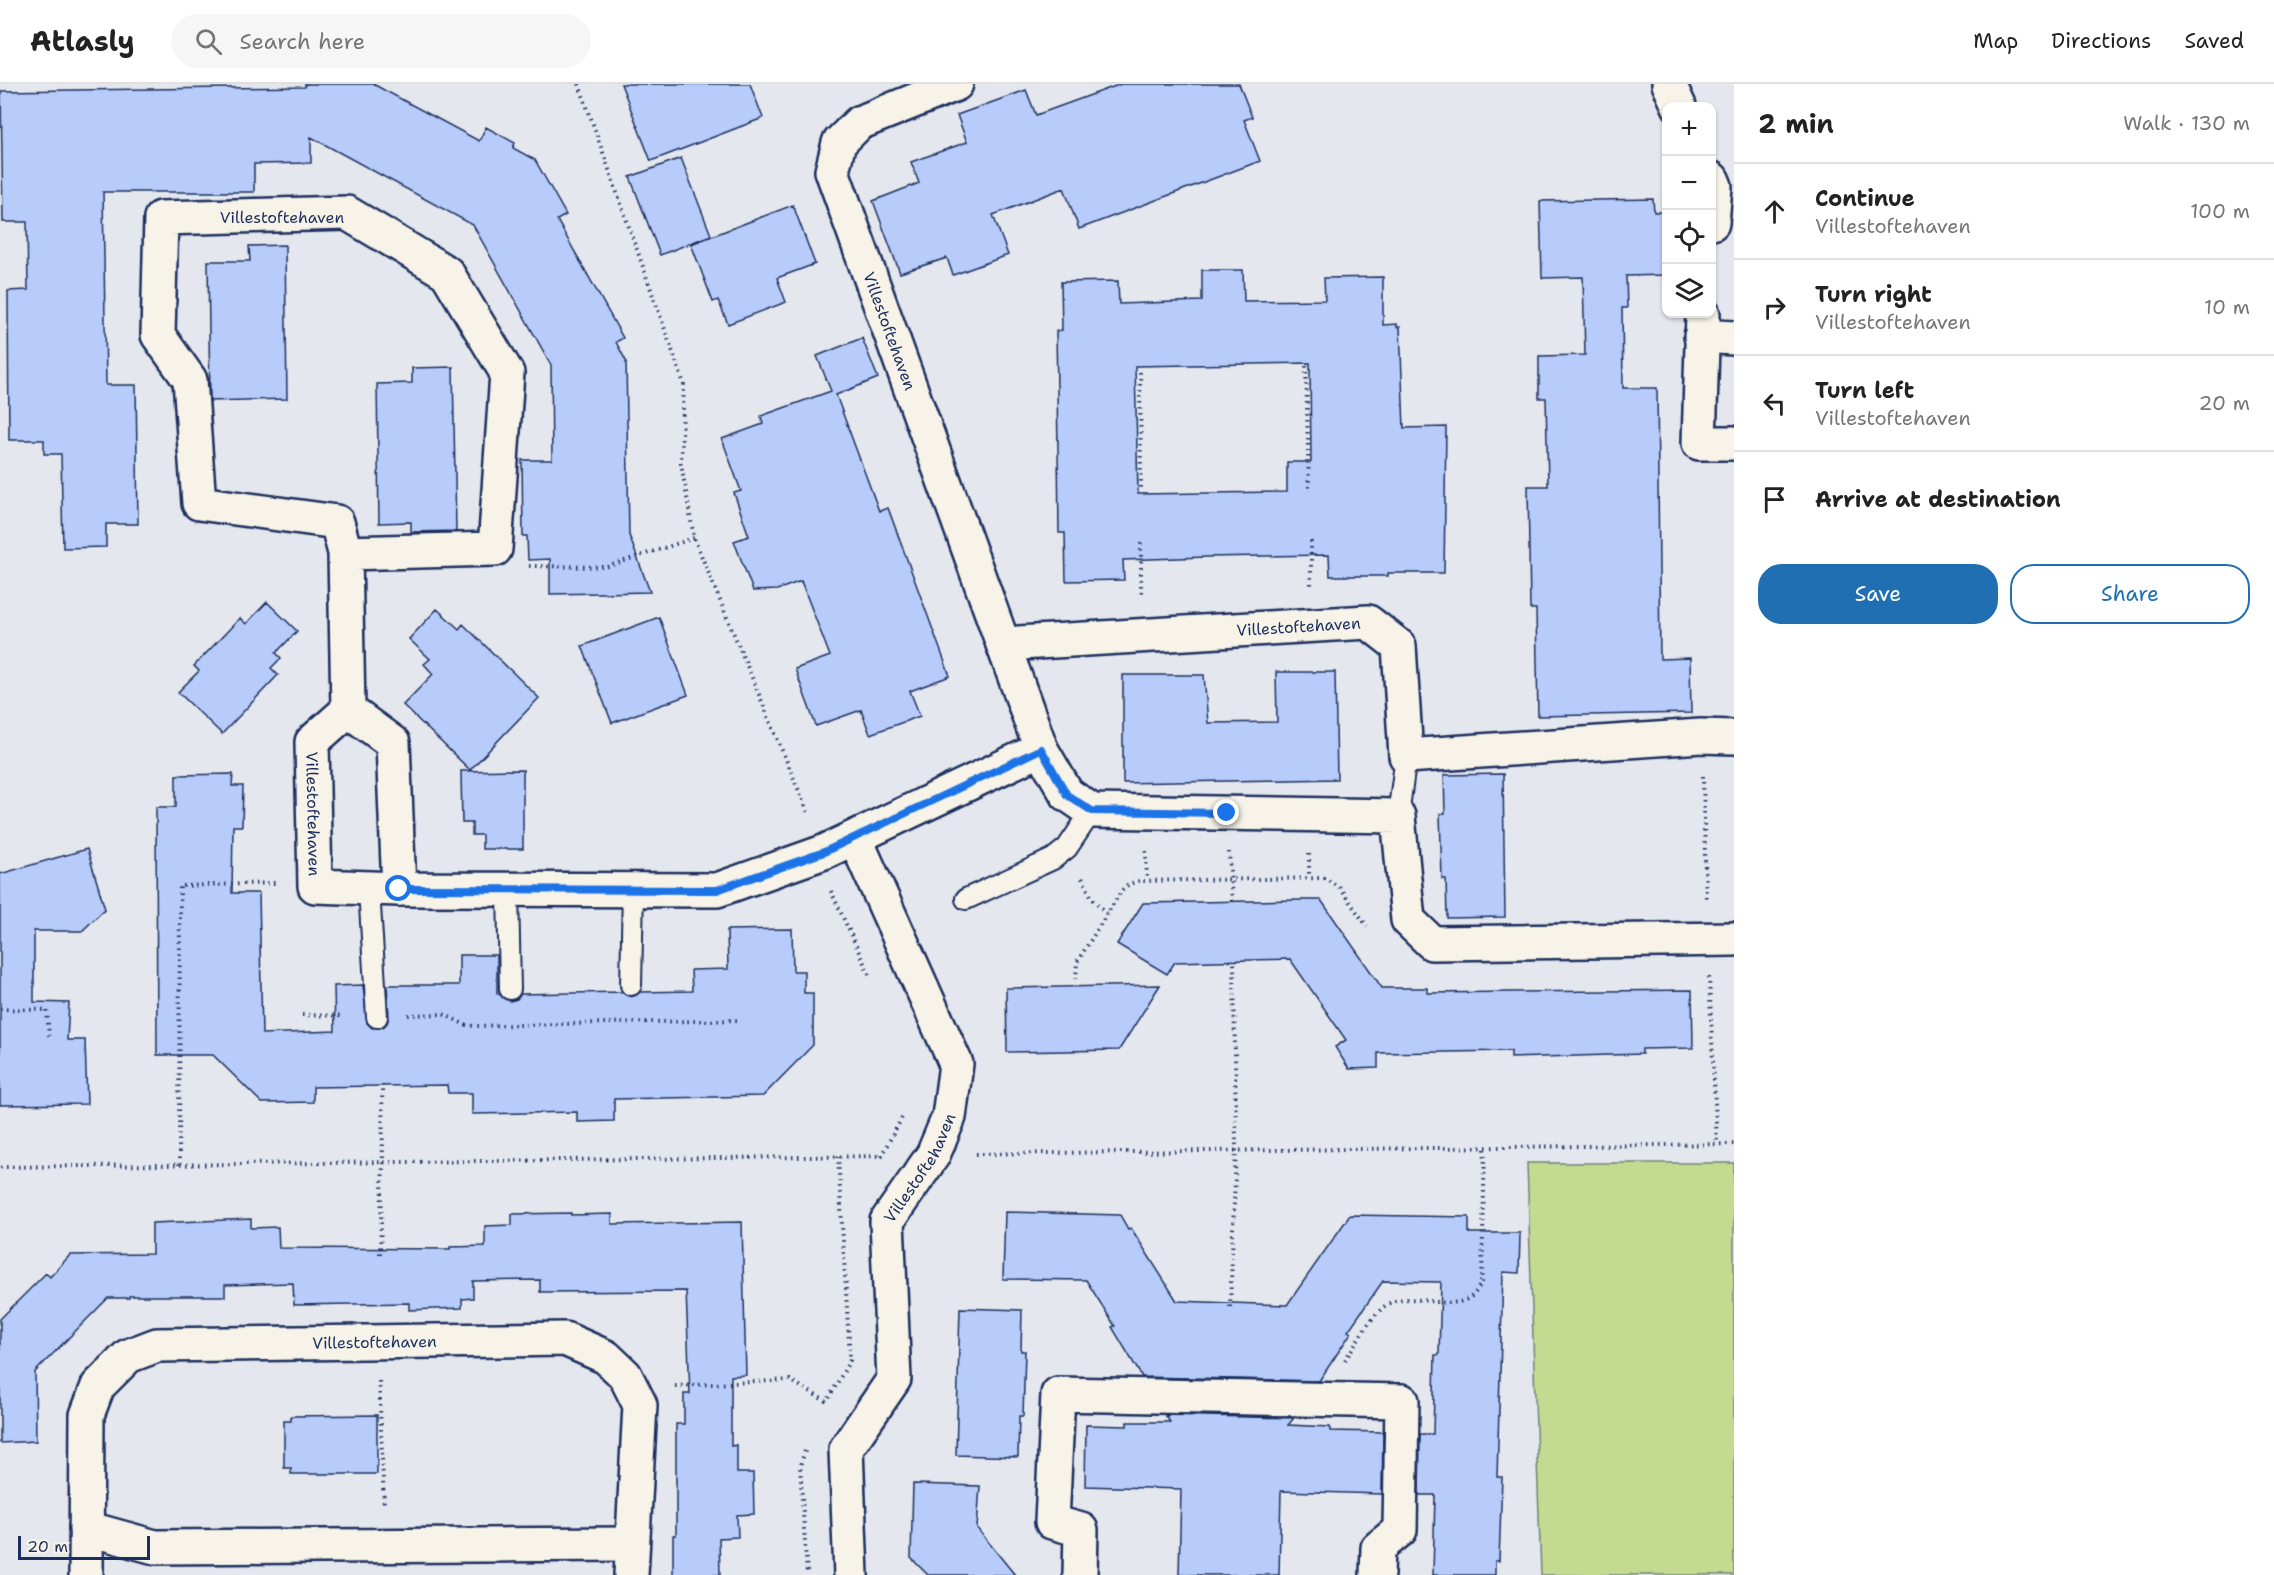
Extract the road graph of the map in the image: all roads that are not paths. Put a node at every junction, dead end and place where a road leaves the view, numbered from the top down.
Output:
1 (956, 84) edge
2 (1669, 84) edge
3 (1677, 102) edge
4 (1702, 325) edge
5 (1734, 338) edge
6 (1734, 443) edge
7 (345, 553) junction
8 (1003, 644) junction
9 (348, 710) junction
10 (1734, 737) edge
11 (1041, 749) junction
12 (1406, 756) junction
13 (1092, 811) junction
14 (1398, 816) junction
15 (855, 838) junction
16 (384, 890) junction
17 (508, 890) junction
18 (633, 890) junction
19 (966, 899) dead end
20 (1734, 939) edge
21 (631, 986) dead end
22 (510, 989) dead end
23 (377, 1017) dead end
24 (86, 1528) junction
25 (632, 1559) edge
26 (86, 1575) edge
27 (851, 1575) edge
28 (1080, 1575) edge
29 (1377, 1575) edge

1 - 8 street, Villestoftehaven
2 - 3 street
4 - 5 street
4 - 6 street
7 - 7 street, Villestoftehaven
7 - 9 street, Villestoftehaven
8 - 11 street, Villestoftehaven
8 - 12 street, Villestoftehaven
9 - 16 street
9 - 16 street, Villestoftehaven
10 - 12 street
11 - 13 street, Villestoftehaven
11 - 15 street, Villestoftehaven
12 - 14 lane
13 - 14 street
13 - 19 lane
14 - 20 street
15 - 18 street, Villestoftehaven
15 - 27 street, Villestoftehaven
16 - 17 street, Villestoftehaven
16 - 23 lane
17 - 18 street, Villestoftehaven
17 - 22 lane
18 - 21 lane
24 - 25 street, Villestoftehaven
24 - 25 street, Villestoftehaven
24 - 26 street, Villestoftehaven
28 - 29 street

